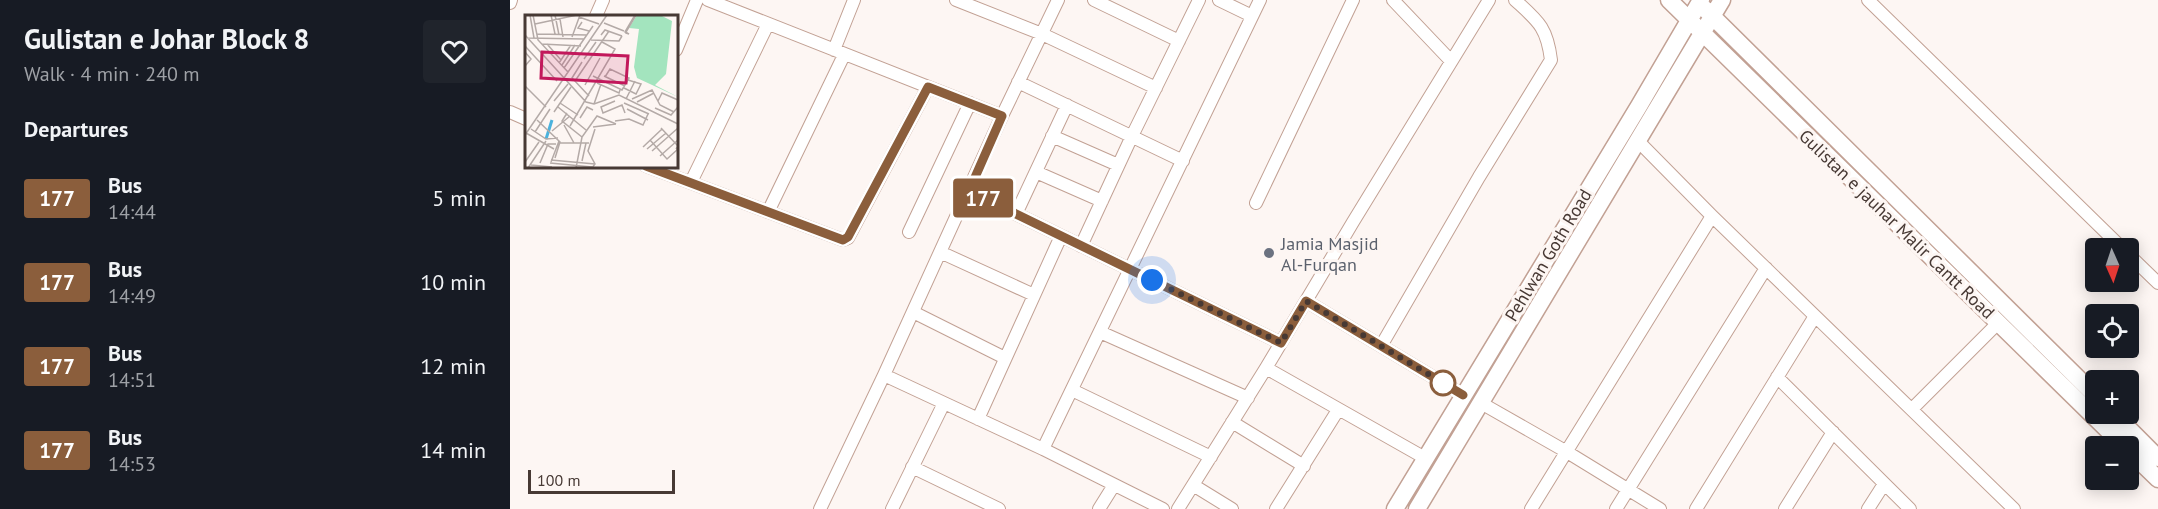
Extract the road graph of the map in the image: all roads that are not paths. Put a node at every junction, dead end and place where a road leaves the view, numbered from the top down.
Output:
1 (603, 0) edge
2 (697, 0) edge
3 (708, 0) edge
4 (854, 0) edge
5 (1058, 0) edge
6 (1094, 0) edge
7 (1199, 0) edge
8 (1219, 0) edge
9 (1260, 0) edge
10 (1353, 0) edge
11 (1393, 0) edge
12 (1489, 0) edge
13 (1515, 0) edge
14 (1669, 0) edge
15 (1722, 0) edge
16 (1868, 0) edge
17 (964, 1) edge
18 (1699, 1) edge
19 (596, 15) edge
20 (1252, 16) junction
21 (1712, 16) junction
22 (1688, 20) junction
23 (768, 24) junction
24 (1702, 32) junction
25 (1042, 34) junction
26 (1179, 41) junction
27 (678, 45) edge
28 (839, 52) junction
29 (1451, 61) junction
30 (1018, 82) junction
31 (928, 87) junction
32 (1156, 88) junction
33 (970, 103) junction
34 (1067, 105) junction
35 (510, 112) edge
36 (1002, 116) junction
37 (525, 119) edge
38 (1052, 136) junction
39 (1132, 136) junction
40 (1637, 140) junction
41 (1183, 161) junction
42 (1118, 165) junction
43 (652, 168) edge
44 (1036, 171) junction
45 (691, 182) junction
46 (969, 191) junction
47 (1102, 201) junction
48 (1256, 203) dead end
49 (768, 212) junction
50 (1016, 214) junction
51 (1712, 216) junction
52 (909, 232) dead end
53 (1061, 236) junction
54 (2112, 238) edge
55 (1082, 246) junction
56 (940, 252) junction
57 (2139, 265) edge
58 (1766, 268) junction
59 (1130, 269) junction
60 (2158, 283) edge
61 (1034, 295) junction
62 (1306, 301) junction
63 (913, 312) junction
64 (1815, 316) junction
65 (1998, 322) junction
66 (1100, 333) junction
67 (1281, 343) junction
68 (1381, 346) junction
69 (1005, 358) junction
70 (1266, 368) junction
71 (884, 375) junction
72 (1777, 377) junction
73 (2085, 385) edge
74 (1072, 390) junction
75 (1463, 395) junction
76 (1248, 398) junction
77 (944, 403) junction
78 (1481, 403) junction
79 (1912, 409) junction
80 (1338, 410) junction
81 (978, 419) junction
82 (1233, 422) junction
83 (2125, 424) edge
84 (1833, 432) junction
85 (2115, 436) edge
86 (1043, 449) junction
87 (1567, 452) junction
88 (2156, 452) edge
89 (1211, 456) junction
90 (1425, 458) junction
91 (2139, 460) edge
92 (1304, 466) junction
93 (912, 467) junction
94 (2158, 479) edge
95 (1114, 484) junction
96 (1884, 484) junction
97 (1193, 485) junction
98 (1628, 489) junction
99 (820, 509) edge
100 (892, 509) edge
101 (999, 509) edge
102 (1099, 509) edge
103 (1163, 509) edge
104 (1178, 509) edge
105 (1232, 509) edge
106 (1276, 509) edge
107 (1395, 509) edge
108 (1418, 509) edge
109 (1532, 509) edge
110 (1616, 509) edge
111 (1660, 509) edge
112 (1696, 509) edge
113 (1785, 509) edge
114 (1868, 509) edge
115 (1910, 509) edge
116 (2014, 509) edge

1 - 19 street
2 - 27 street
3 - 23 street
4 - 28 street
5 - 25 street
6 - 26 street
7 - 26 street
8 - 20 street
9 - 20 street
10 - 48 street
11 - 29 street
12 - 29 street
13 - 68 street
14 - 22 main road, Gulistan e jauhar Malir Cantt Road
15 - 21 main road, Pehlwan Goth Road
16 - 54 street
17 - 25 street
18 - 21 main road, Gulistan e jauhar Malir Cantt Road
18 - 22 main road, Pehlwan Goth Road
20 - 41 street
21 - 24 main road, Pehlwan Goth Road
21 - 73 main road, Gulistan e jauhar Malir Cantt Road
22 - 24 main road, Gulistan e jauhar Malir Cantt Road
22 - 75 main road, Pehlwan Goth Road
23 - 28 street
23 - 45 street
24 - 40 main road, Pehlwan Goth Road
24 - 65 main road, Gulistan e jauhar Malir Cantt Road
25 - 30 street
25 - 32 street
26 - 32 street
28 - 31 street
28 - 49 street
29 - 62 street
30 - 34 street
30 - 36 street
31 - 33 street
31 - 49 street
32 - 39 street
33 - 36 street
33 - 52 street
34 - 38 street
34 - 39 street
35 - 37 street
36 - 46 street
38 - 42 street
38 - 44 street
39 - 41 street
39 - 42 street
40 - 51 street
40 - 78 main road, Pehlwan Goth Road
41 - 59 street
42 - 47 street
43 - 45 street
44 - 47 street
44 - 50 street
45 - 49 street
46 - 50 street
46 - 56 street
47 - 55 street
50 - 53 street
51 - 58 street
51 - 87 street
53 - 55 street
53 - 61 street
55 - 59 street
56 - 61 street
56 - 63 street
57 - 60 street
58 - 64 street
58 - 98 street
59 - 66 street
59 - 67 street
61 - 69 street
62 - 67 street
62 - 68 street
63 - 69 street
63 - 71 street
64 - 72 street
64 - 79 street
65 - 79 street
65 - 85 main road, Gulistan e jauhar Malir Cantt Road
66 - 74 street
66 - 76 street
67 - 70 street
68 - 75 street
69 - 81 street
70 - 76 street
70 - 80 street
71 - 77 street
71 - 99 street
72 - 84 street
72 - 112 street
74 - 86 street
74 - 89 street
75 - 90 main road, Pehlwan Goth Road
76 - 82 street
77 - 81 street
77 - 93 street
78 - 87 street
78 - 108 main road, Pehlwan Goth Road
79 - 116 street
80 - 90 street
80 - 92 street
81 - 86 street
82 - 89 street
82 - 92 street
83 - 88 main road
84 - 96 street
84 - 113 street
86 - 95 street
87 - 98 street
87 - 109 street
89 - 97 street
90 - 107 main road, Pehlwan Goth Road
91 - 94 main road, Gulistan e jauhar Malir Cantt Road
92 - 106 street
93 - 100 street
93 - 101 street
95 - 102 street
95 - 103 street
96 - 114 street
96 - 115 street
97 - 104 street
97 - 105 street
98 - 110 street
98 - 111 street

